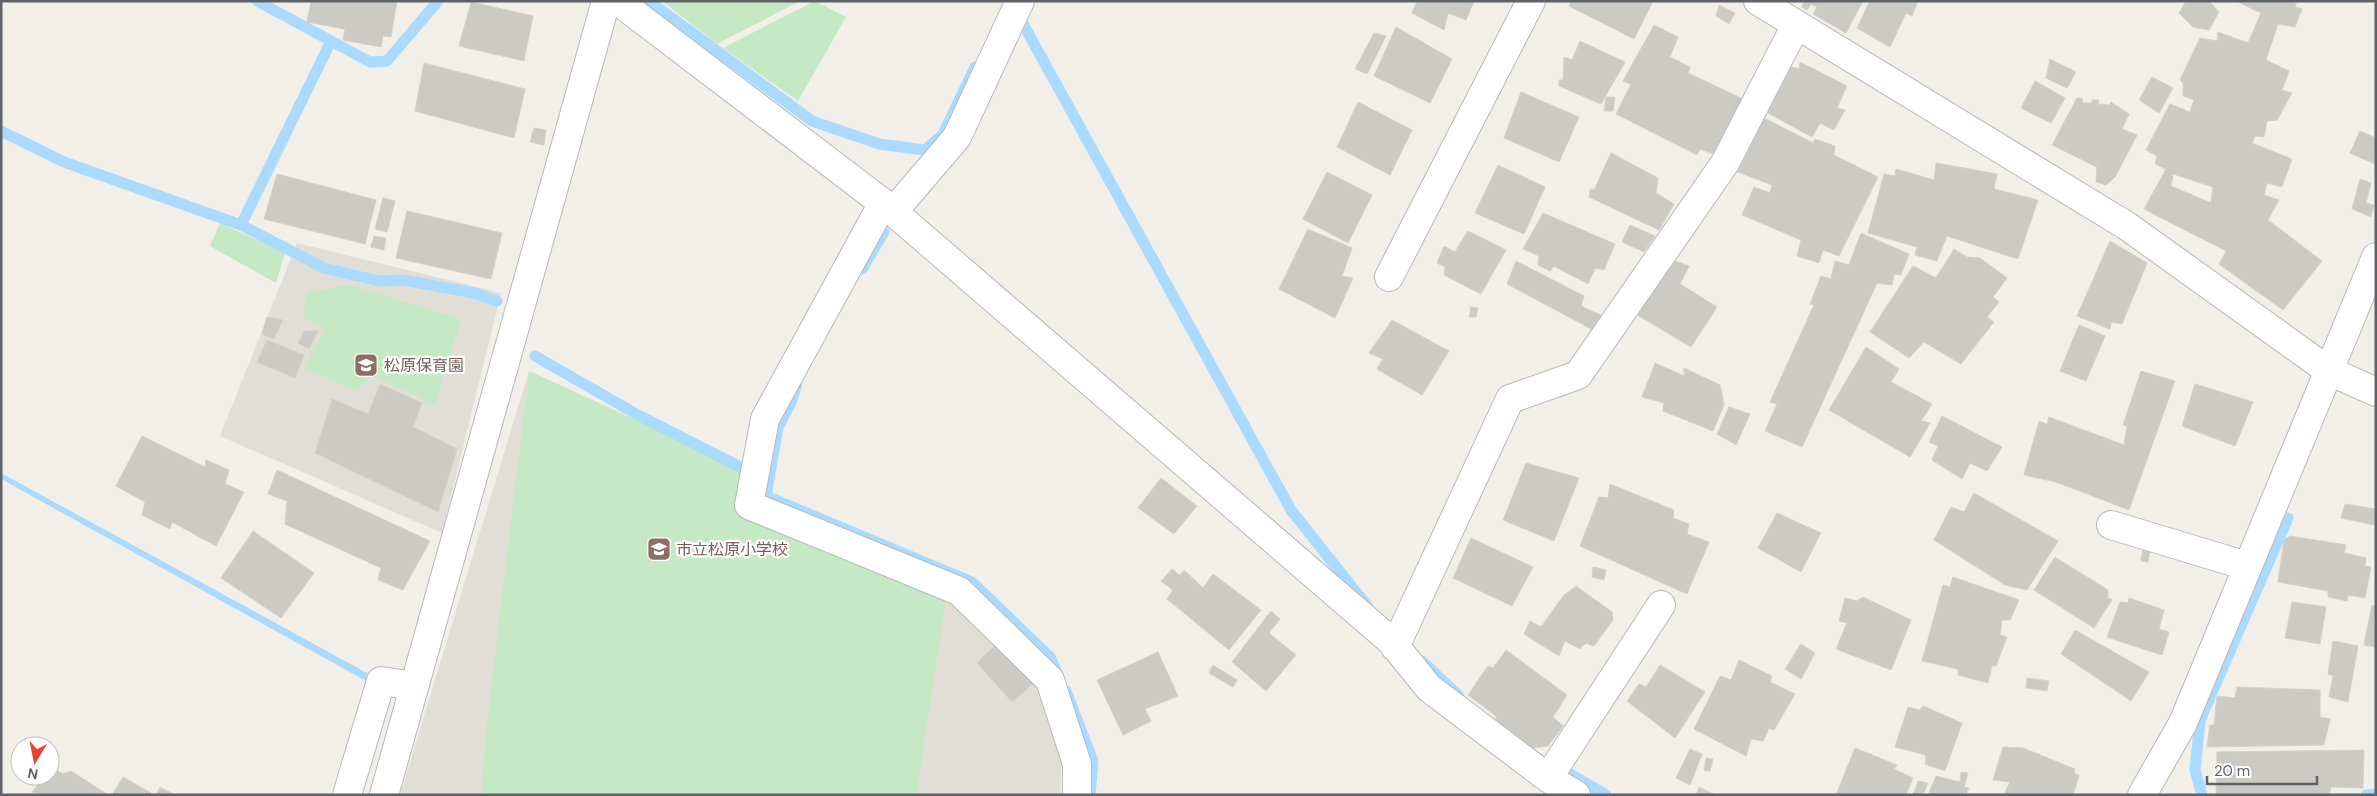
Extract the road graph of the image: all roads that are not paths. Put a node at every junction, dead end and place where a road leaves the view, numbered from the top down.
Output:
1 (606, 1) edge
2 (618, 1) edge
3 (1020, 1) edge
4 (1531, 1) edge
5 (1758, 1) edge
6 (1796, 25) junction
7 (888, 208) junction
8 (2376, 257) edge
9 (1389, 276) dead end
10 (2329, 371) junction
11 (2376, 392) edge
12 (2112, 525) dead end
13 (2247, 566) junction
14 (1661, 606) dead end
15 (1395, 647) junction
16 (414, 686) junction
17 (1548, 778) junction
18 (348, 795) edge
19 (384, 795) edge
20 (1077, 795) edge
21 (1576, 795) edge
22 (2142, 795) edge

1 - 16 street
2 - 7 street
3 - 7 street
4 - 9 street
5 - 6 street
6 - 10 street
6 - 15 street
7 - 15 street
7 - 20 street
8 - 10 street
10 - 11 street
10 - 13 street
12 - 13 street
13 - 22 street
14 - 17 street
15 - 17 street
16 - 18 street
16 - 19 street
17 - 21 street

